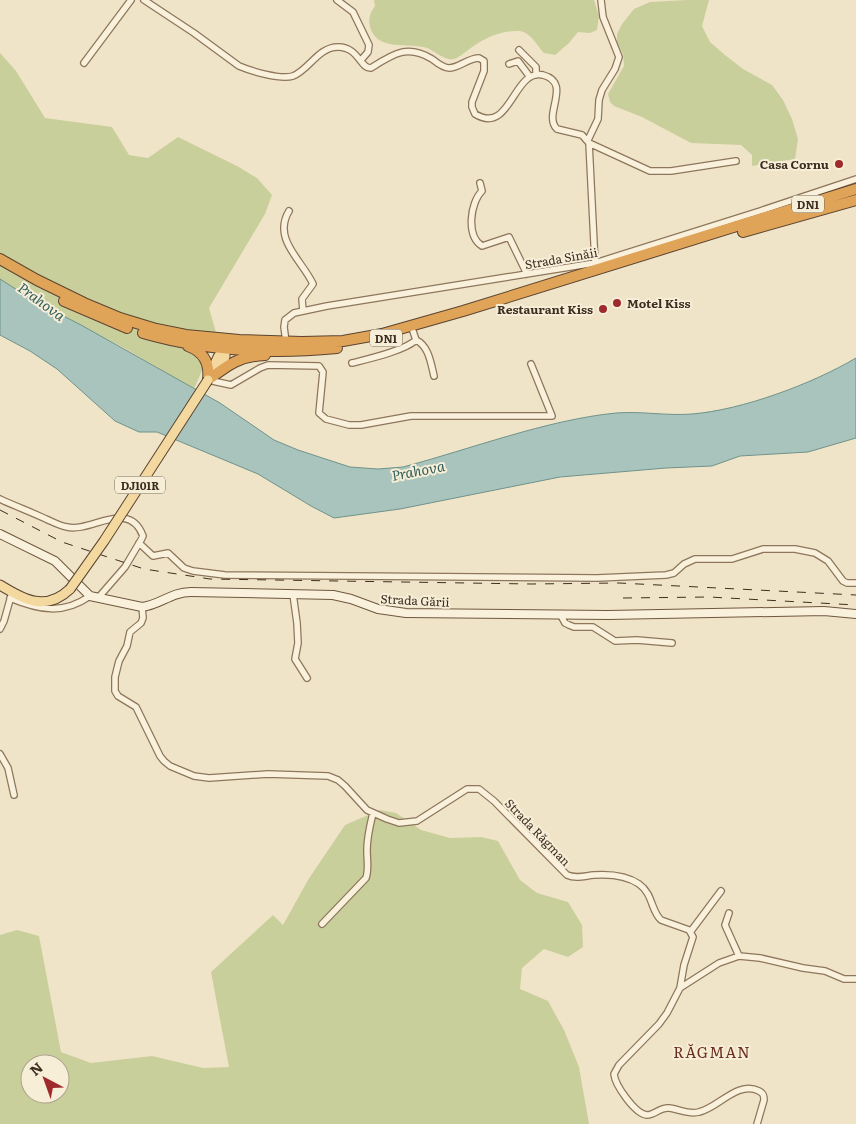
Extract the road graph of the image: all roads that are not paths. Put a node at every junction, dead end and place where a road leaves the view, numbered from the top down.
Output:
1 (131, 0) edge
2 (144, 0) edge
3 (337, 0) edge
4 (601, 0) edge
5 (519, 50) dead end
6 (361, 60) junction
7 (84, 63) dead end
8 (509, 64) dead end
9 (533, 76) junction
10 (589, 141) junction
11 (736, 162) dead end
12 (856, 179) edge
13 (480, 183) dead end
14 (856, 188) edge
15 (856, 195) edge
16 (856, 200) edge
17 (289, 211) dead end
18 (796, 216) junction
19 (0, 259) edge
20 (594, 263) junction
21 (0, 266) edge
22 (527, 274) junction
23 (303, 311) junction
24 (414, 336) junction
25 (168, 339) junction
26 (286, 342) junction
27 (225, 343) junction
28 (330, 348) junction
29 (352, 363) dead end
30 (531, 364) dead end
31 (434, 376) dead end
32 (208, 380) junction
33 (0, 499) edge
34 (0, 534) edge
35 (139, 543) junction
36 (856, 582) edge
37 (0, 585) edge
38 (293, 594) junction
39 (11, 595) junction
40 (94, 597) junction
41 (142, 607) junction
42 (560, 614) junction
43 (856, 614) edge
44 (0, 629) edge
45 (672, 643) dead end
46 (307, 678) dead end
47 (0, 754) edge
48 (14, 795) dead end
49 (372, 813) junction
50 (721, 891) dead end
51 (729, 913) dead end
52 (322, 924) dead end
53 (691, 931) junction
54 (739, 956) junction
55 (856, 979) edge
56 (680, 988) junction
57 (757, 1124) edge

1 - 7 street
2 - 6 street
3 - 6 street
4 - 10 street
5 - 9 street
6 - 9 street
8 - 9 street
9 - 10 street
10 - 11 street
10 - 20 street
12 - 20 street, Strada Sinăii
13 - 22 street
14 - 26 highway, DN1
15 - 18 highway, DN1
16 - 18 highway, DN1
17 - 23 street
18 - 24 highway, DN1
19 - 27 highway, DN1
20 - 22 street, Strada Sinăii
21 - 25 highway, DN1
22 - 23 street, Strada Sinăii
23 - 26 street, Strada Sinăii
24 - 28 highway, DN1
24 - 29 street
24 - 31 street
25 - 27 highway, DN1
25 - 32 highway
26 - 27 highway, DN1
27 - 28 highway, DN1
27 - 32 main road, DJ101R
28 - 32 highway
30 - 32 street
32 - 39 main road, DJ101R, bridge
33 - 35 street
34 - 40 street
35 - 36 street
35 - 40 street
37 - 39 main road, DJ101R
38 - 41 street, Strada Gării
38 - 42 street, Strada Gării
38 - 46 street
39 - 40 street
39 - 44 street
40 - 41 street
41 - 49 street
42 - 43 street, Strada Gării
42 - 45 street
47 - 48 street
49 - 52 street
49 - 53 street, Strada Răgman
50 - 53 street
51 - 54 street
53 - 56 street
54 - 55 street
54 - 56 street
56 - 57 street

